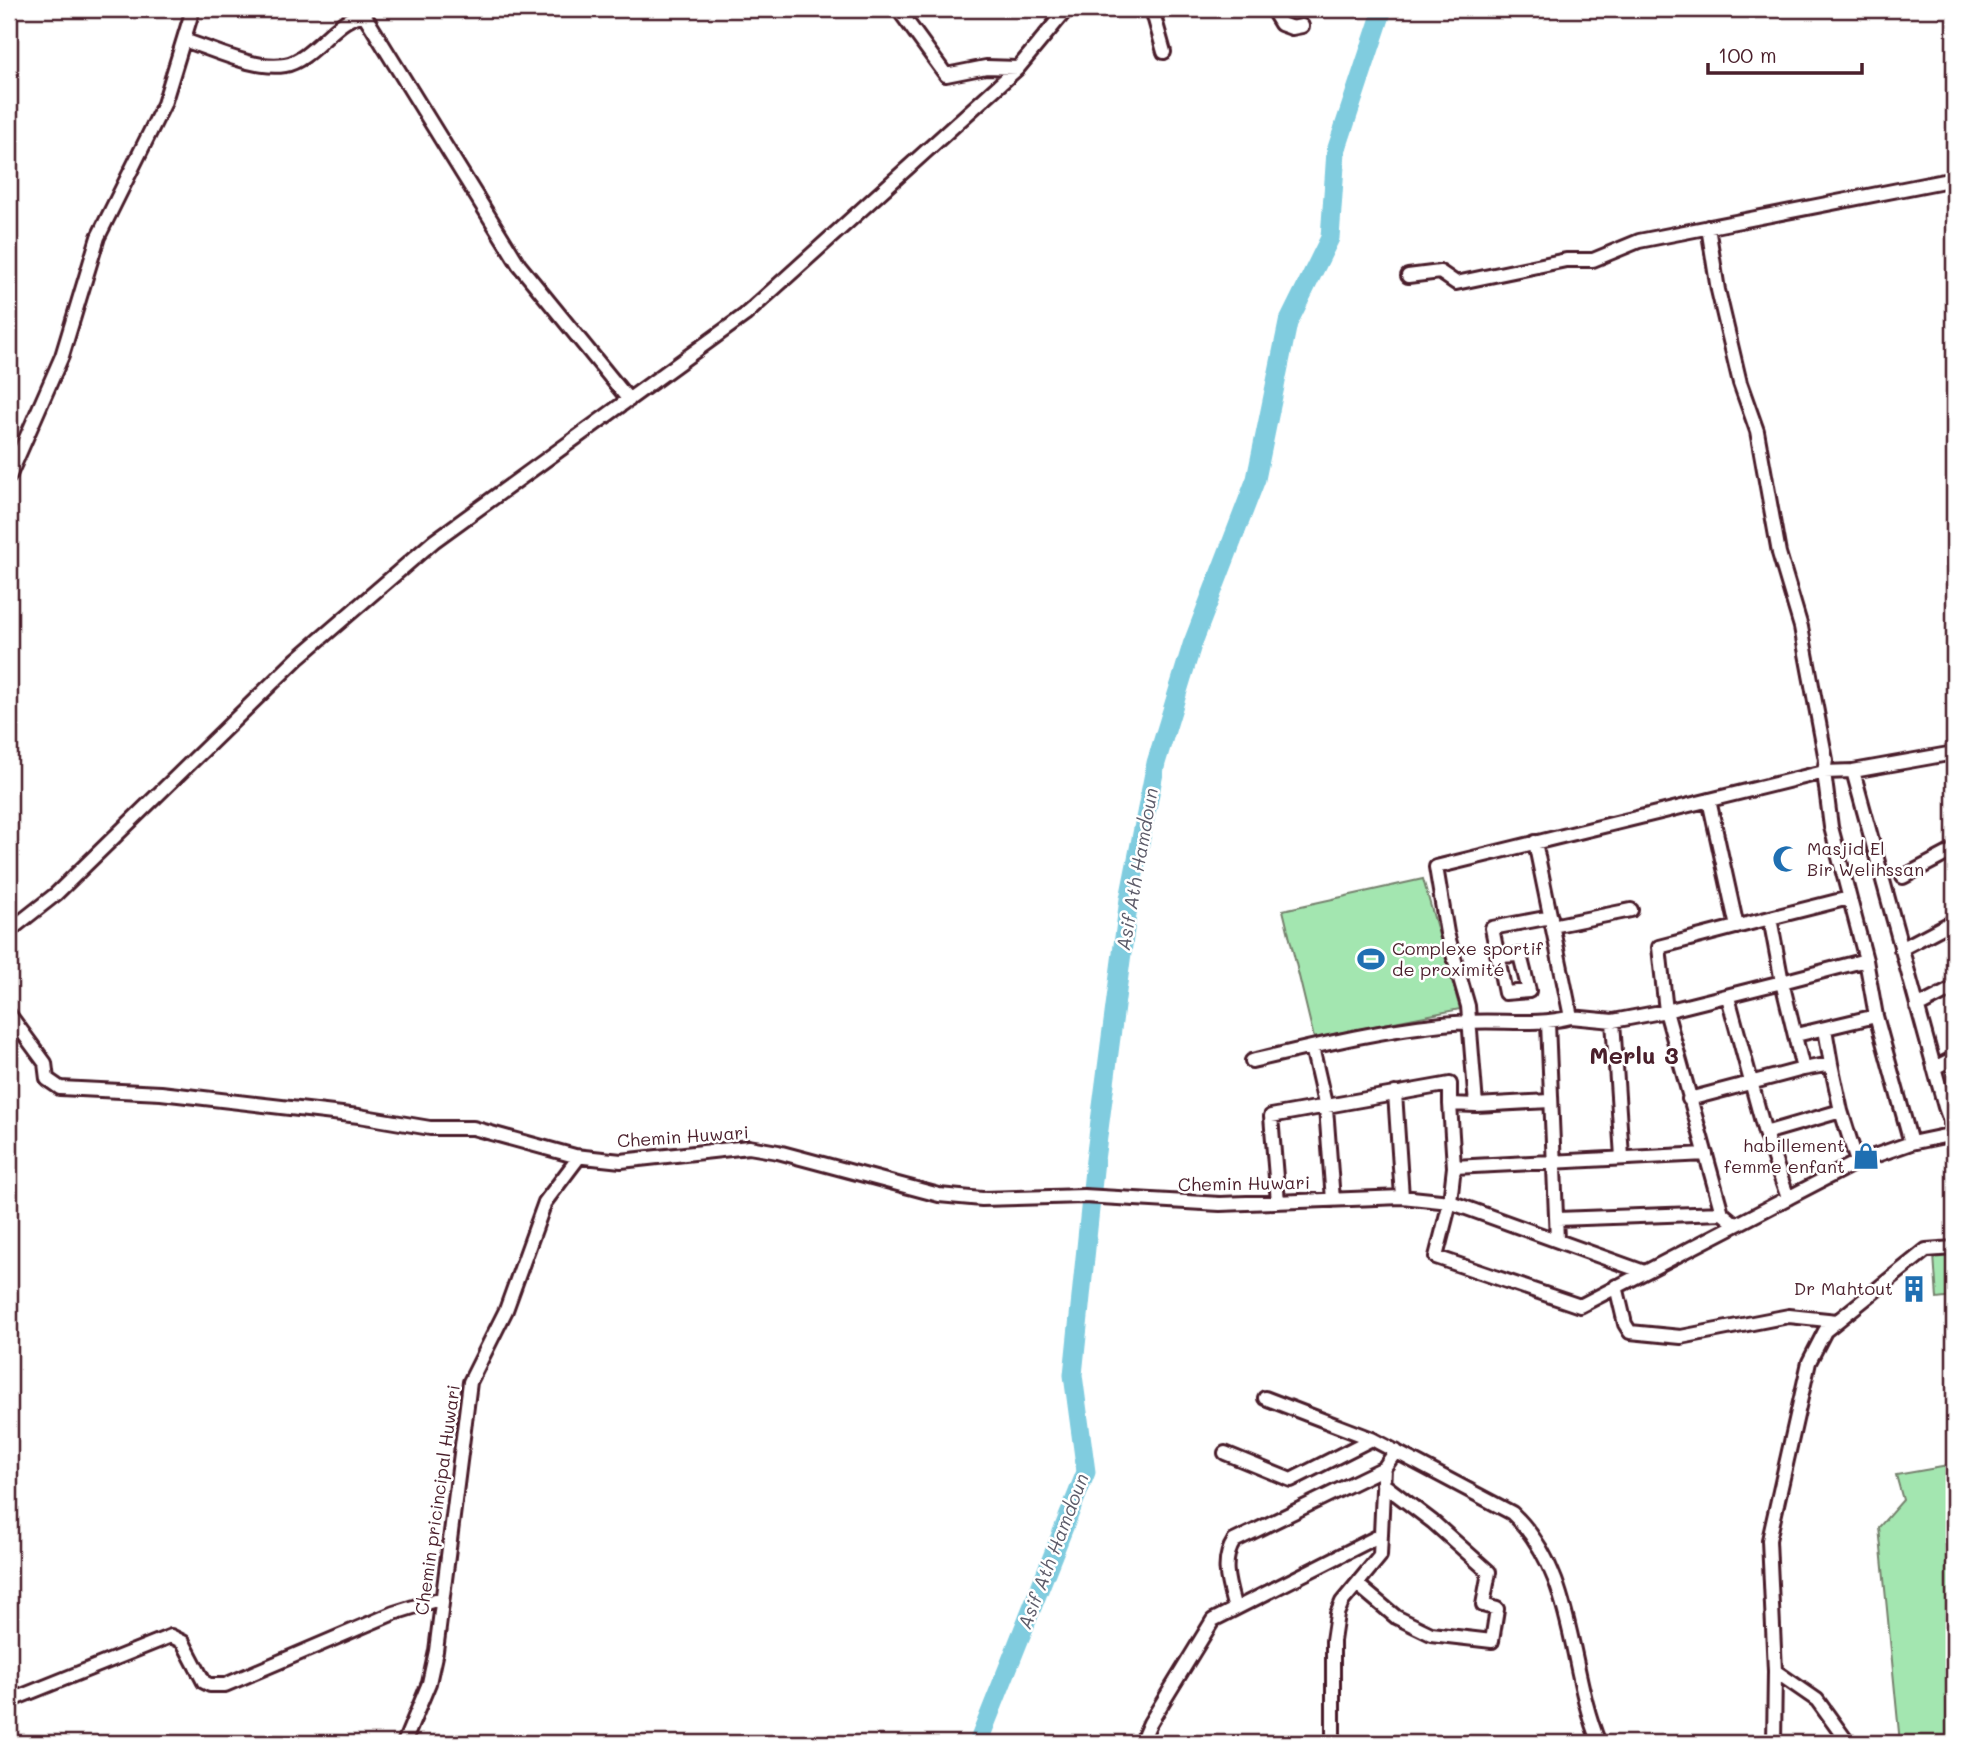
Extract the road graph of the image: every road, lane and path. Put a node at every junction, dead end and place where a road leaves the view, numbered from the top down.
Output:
1 (193, 9) edge
2 (898, 9) edge
3 (1067, 9) edge
4 (1152, 9) edge
5 (1272, 9) edge
6 (1302, 26) dead end
7 (186, 41) junction
8 (1164, 52) dead end
9 (1018, 68) junction
10 (1954, 179) edge
11 (1708, 227) junction
12 (1408, 276) dead end
13 (629, 400) junction
14 (9, 477) edge
15 (1954, 753) edge
16 (1853, 771) junction
17 (1824, 772) junction
18 (1709, 800) junction
19 (1535, 842) junction
20 (1954, 850) edge
21 (1903, 877) dead end
22 (1849, 898) junction
23 (1631, 910) dead end
24 (1770, 918) junction
25 (1552, 921) junction
26 (1954, 921) edge
27 (1737, 927) junction
28 (9, 931) edge
29 (1901, 948) junction
30 (1498, 956) dead end
31 (1866, 960) junction
32 (1782, 982) junction
33 (1954, 988) edge
34 (1728, 997) junction
35 (1917, 1007) junction
36 (1666, 1011) junction
37 (9, 1014) edge
38 (1876, 1016) junction
39 (1570, 1017) junction
40 (1613, 1021) junction
41 (1469, 1022) junction
42 (1548, 1023) junction
43 (1825, 1029) junction
44 (1796, 1035) junction
45 (1312, 1047) junction
46 (1954, 1058) edge
47 (1252, 1061) dead end
48 (1831, 1064) junction
49 (1803, 1069) junction
50 (1934, 1069) junction
51 (1752, 1081) junction
52 (1395, 1093) junction
53 (1689, 1099) junction
54 (1550, 1101) junction
55 (1450, 1104) junction
56 (1476, 1105) junction
57 (1326, 1108) junction
58 (1841, 1111) junction
59 (1765, 1133) junction
60 (1954, 1133) edge
61 (1911, 1143) junction
62 (1706, 1154) junction
63 (579, 1157) junction
64 (1622, 1157) junction
65 (1555, 1161) junction
66 (1857, 1162) junction
67 (1454, 1167) junction
68 (1402, 1197) junction
69 (1788, 1198) junction
70 (1333, 1200) junction
71 (1278, 1202) junction
72 (1450, 1202) junction
73 (1722, 1213) junction
74 (1557, 1219) junction
75 (1734, 1223) junction
76 (1558, 1240) junction
77 (1954, 1248) edge
78 (1644, 1272) junction
79 (1616, 1286) junction
80 (1836, 1321) junction
81 (1265, 1398) dead end
82 (1372, 1439) junction
83 (1396, 1451) junction
84 (1225, 1453) dead end
85 (1384, 1468) junction
86 (1384, 1484) junction
87 (1381, 1535) junction
88 (1358, 1585) junction
89 (442, 1598) junction
90 (1235, 1609) junction
91 (1775, 1671) junction
92 (9, 1701) edge
93 (404, 1743) edge
94 (1141, 1743) edge
95 (1333, 1743) edge
96 (1599, 1743) edge
97 (1773, 1743) edge
98 (1849, 1743) edge

1 - 7 street
2 - 9 street
3 - 9 street
4 - 8 street
5 - 6 street
7 - 13 street
7 - 14 street
9 - 13 street
10 - 11 street
11 - 12 street
11 - 17 street
13 - 28 street
15 - 16 street
16 - 17 street
16 - 29 street
17 - 18 street
17 - 22 street
18 - 19 street
18 - 27 street
19 - 25 street
19 - 41 street
20 - 21 street
22 - 24 street
22 - 31 street
23 - 25 street
24 - 27 street
24 - 32 street
25 - 30 street
25 - 39 street
26 - 29 street
27 - 36 street
29 - 35 street
31 - 32 street
31 - 38 street
32 - 34 street
32 - 44 street
33 - 35 street
34 - 36 street
34 - 51 street
35 - 50 street
36 - 40 street
36 - 53 street
37 - 63 street, Chemin Huwari
38 - 43 street
38 - 61 street
39 - 40 street
39 - 42 street
40 - 64 street
41 - 42 street
41 - 45 street
41 - 56 street
42 - 54 street
43 - 44 street
43 - 48 street
44 - 49 street
45 - 47 street
45 - 57 street
46 - 50 street
48 - 49 street
48 - 58 street
49 - 51 street
50 - 60 street
51 - 53 street
51 - 59 street
52 - 55 street
52 - 57 street
52 - 68 street
53 - 62 street
54 - 56 street
54 - 65 street
55 - 56 street
55 - 67 street
57 - 70 street
57 - 71 street
58 - 59 street
58 - 66 street
59 - 69 street
60 - 61 street
61 - 66 street
62 - 64 street
62 - 73 street
63 - 71 street, Chemin Huwari
63 - 89 street, Chemin pricincipal Huwari
64 - 65 street
65 - 67 street
65 - 74 street
66 - 69 street
67 - 72 street
68 - 70 street, Chemin Huwari
68 - 72 street, Chemin Huwari
69 - 75 street
70 - 71 street, Chemin Huwari
72 - 76 street, Chemin Huwari
72 - 79 street
73 - 74 street
73 - 75 street
74 - 76 street
75 - 78 street
76 - 78 street, Chemin Huwari
77 - 80 street
78 - 79 street
79 - 80 street
80 - 91 street
81 - 82 street
82 - 83 street
82 - 84 street
83 - 85 street
83 - 96 street
85 - 86 street
85 - 90 street
86 - 87 street
86 - 88 street
87 - 88 street
87 - 90 street
88 - 95 street
89 - 92 street
89 - 93 street, Chemin pricincipal Huwari
90 - 94 street
91 - 97 street
91 - 98 street

